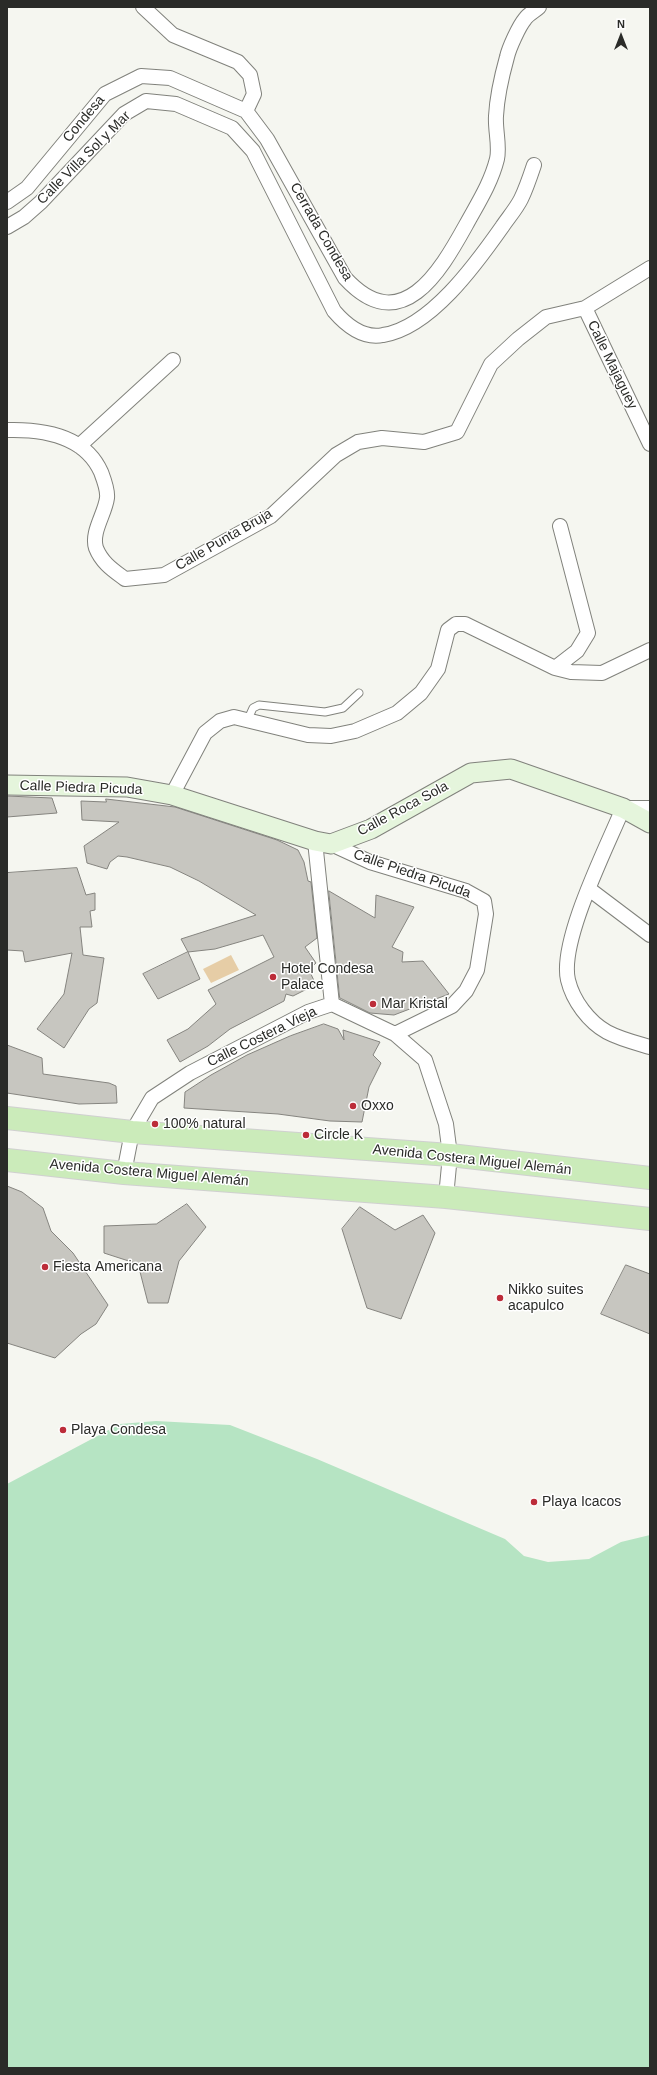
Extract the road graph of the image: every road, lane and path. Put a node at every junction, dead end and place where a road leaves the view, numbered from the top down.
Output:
1 (144, 7) edge
2 (539, 7) edge
3 (246, 111) junction
4 (232, 128) joint
5 (534, 165) dead end
6 (7, 202) edge
7 (7, 227) edge
8 (650, 268) edge
9 (585, 308) junction
10 (173, 360) dead end
11 (7, 430) edge
12 (650, 444) edge
13 (79, 446) junction
14 (560, 526) dead end
15 (650, 650) edge
16 (555, 668) junction
17 (360, 693) dead end
18 (248, 719) junction
19 (7, 785) edge
20 (172, 795) junction
21 (623, 808) junction
22 (650, 808) edge
23 (650, 822) edge
24 (323, 842) junction
25 (589, 889) junction
26 (650, 935) edge
27 (332, 1004) junction
28 (395, 1034) junction
29 (650, 1047) edge
30 (7, 1118) edge
31 (132, 1132) junction
32 (450, 1156) junction
33 (7, 1160) edge
34 (124, 1173) junction
35 (650, 1178) edge
36 (446, 1197) junction
37 (650, 1219) edge

1 - 3 street
2 - 3 street, Cerrada Condesa
3 - 6 street, Condesa
4 - 5 street, Cerrada Condesa
4 - 7 street, Calle Villa Sol y Mar
8 - 9 street, Calle Punta Bruja
9 - 12 street, Calle Majaguey
9 - 13 street, Calle Punta Bruja
10 - 13 street
11 - 13 street, Calle Punta Bruja
14 - 16 street
15 - 16 street
16 - 18 street
17 - 18 lane
18 - 20 street
19 - 20 main road, Calle Piedra Picuda
20 - 24 main road, Calle Piedra Picuda
21 - 22 street
21 - 23 main road, Calle Roca Sola
21 - 24 main road, Calle Roca Sola
21 - 25 street
24 - 27 street
24 - 28 street, Calle Piedra Picuda
25 - 26 street
25 - 29 street
27 - 28 street, Calle Costera Vieja
27 - 31 street, Calle Costera Vieja
28 - 32 street, Calle Costera Vieja
30 - 31 main road, Avenida Costera Miguel Alemán
31 - 32 main road, Avenida Costera Miguel Alemán
31 - 34 street, Calle Costera Vieja
32 - 35 main road, Avenida Costera Miguel Alemán
32 - 36 street, Calle Costera Vieja
33 - 34 main road, Avenida Costera Miguel Alemán
34 - 36 main road, Avenida Costera Miguel Alemán
36 - 37 main road, Avenida Costera Miguel Alemán

